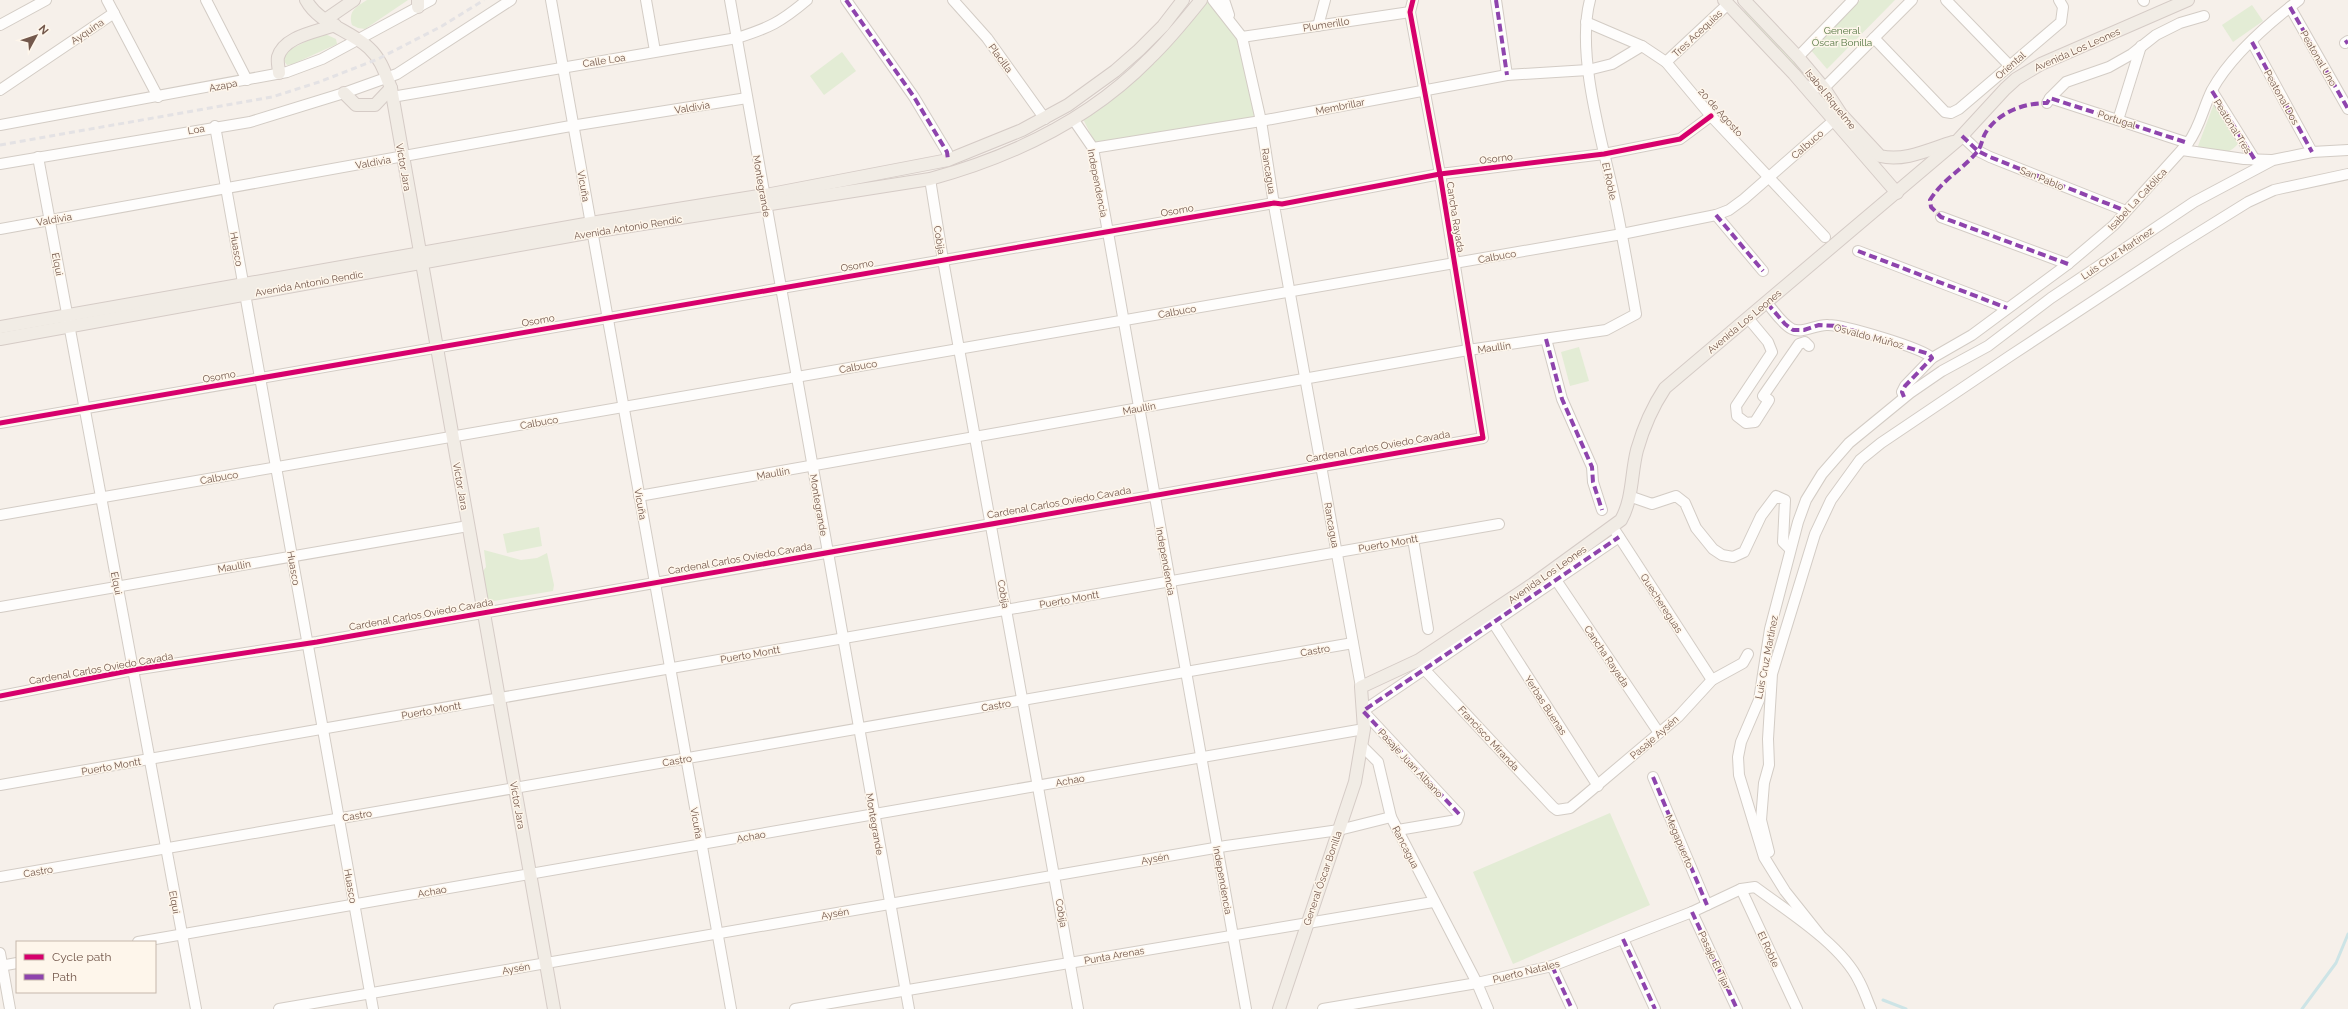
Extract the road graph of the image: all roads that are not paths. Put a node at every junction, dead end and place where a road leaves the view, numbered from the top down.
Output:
1 (46, 0) edge
2 (107, 0) edge
3 (206, 0) edge
4 (306, 0) edge
5 (354, 0) edge
6 (431, 0) edge
7 (511, 0) edge
8 (551, 0) edge
9 (646, 0) edge
10 (730, 0) edge
11 (807, 0) edge
12 (846, 0) edge
13 (953, 0) edge
14 (1183, 0) edge
15 (1201, 0) edge
16 (1213, 0) edge
17 (1224, 0) edge
18 (1325, 0) edge
19 (1413, 0) edge
20 (1496, 0) edge
21 (1590, 0) edge
22 (1744, 0) edge
23 (1853, 0) edge
24 (1912, 0) edge
25 (1946, 0) edge
26 (2188, 0) edge
27 (2298, 0) edge
28 (1726, 2) edge
29 (2061, 3) edge
30 (418, 4) edge
31 (2290, 7) junction
32 (1410, 12) junction
33 (114, 13) junction
34 (2204, 16) dead end
35 (1230, 19) junction
36 (1586, 22) junction
37 (330, 23) junction
38 (0, 25) edge
39 (1318, 26) junction
40 (1242, 37) junction
41 (737, 38) junction
42 (1874, 38) junction
43 (357, 39) junction
44 (2249, 45) junction
45 (1642, 46) junction
46 (2141, 46) junction
47 (654, 51) junction
48 (1798, 57) junction
49 (1666, 62) junction
50 (2009, 65) junction
51 (563, 67) junction
52 (1588, 70) junction
53 (279, 73) junction
54 (1507, 75) junction
55 (247, 80) junction
56 (1804, 86) junction
57 (390, 88) junction
58 (1824, 88) junction
59 (0, 90) edge
60 (1424, 90) junction
61 (2212, 91) junction
62 (344, 93) junction
63 (158, 97) junction
64 (747, 98) junction
65 (2348, 109) edge
66 (1711, 116) junction
67 (1838, 117) junction
68 (1073, 118) junction
69 (1045, 119) junction
70 (2118, 120) junction
71 (1261, 121) junction
72 (0, 125) edge
73 (215, 126) junction
74 (573, 126) junction
75 (1960, 138) junction
76 (2185, 147) junction
77 (1093, 148) junction
78 (2348, 150) edge
79 (2312, 152) junction
80 (1604, 154) junction
81 (38, 157) junction
82 (403, 157) junction
83 (948, 160) junction
84 (2255, 160) junction
85 (2273, 160) junction
86 (0, 164) edge
87 (1440, 174) junction
88 (2348, 174) edge
89 (1770, 177) junction
90 (930, 178) junction
91 (226, 189) junction
92 (1897, 193) junction
93 (765, 200) junction
94 (1274, 203) junction
95 (2126, 211) junction
96 (1716, 215) junction
97 (1941, 217) dead end
98 (49, 220) junction
99 (591, 227) junction
100 (0, 229) edge
101 (1107, 231) junction
102 (1622, 234) junction
103 (1825, 237) dead end
104 (1858, 250) dead end
105 (420, 258) junction
106 (943, 260) junction
107 (1454, 264) junction
108 (2068, 264) junction
109 (1763, 271) dead end
110 (780, 288) junction
111 (244, 290) junction
112 (1289, 292) junction
113 (1767, 303) junction
114 (2007, 308) junction
115 (1636, 314) joint
116 (607, 318) junction
117 (1748, 318) junction
118 (68, 321) junction
119 (1123, 321) junction
120 (0, 327) edge
121 (0, 339) edge
122 (1546, 339) junction
123 (1809, 346) dead end
124 (436, 347) junction
125 (959, 349) junction
126 (1468, 350) junction
127 (1932, 358) junction
128 (796, 377) junction
129 (260, 378) junction
130 (1305, 379) junction
131 (1904, 397) junction
132 (623, 407) junction
133 (84, 408) junction
134 (1138, 408) junction
135 (0, 423) edge
136 (452, 437) junction
137 (975, 437) junction
138 (1483, 438) joint
139 (1321, 465) junction
140 (812, 466) junction
141 (276, 467) junction
142 (1154, 495) junction
143 (639, 496) junction
144 (1629, 496) junction
145 (101, 497) junction
146 (1602, 510) dead end
147 (0, 515) edge
148 (991, 523) junction
149 (1499, 524) dead end
150 (468, 526) junction
151 (1616, 532) junction
152 (1413, 539) junction
153 (1790, 549) junction
154 (827, 552) junction
155 (1336, 552) junction
156 (292, 556) junction
157 (1556, 580) junction
158 (1170, 581) junction
159 (654, 582) junction
160 (117, 587) junction
161 (0, 607) edge
162 (1007, 610) junction
163 (483, 612) junction
164 (1494, 624) junction
165 (1428, 629) dead end
166 (843, 638) junction
167 (308, 643) junction
168 (1353, 643) junction
169 (1748, 654) dead end
170 (670, 668) junction
171 (1424, 669) junction
172 (133, 670) junction
173 (1186, 672) junction
174 (1712, 680) junction
175 (1361, 687) junction
176 (0, 696) edge
177 (498, 698) junction
178 (1023, 700) junction
179 (1363, 711) junction
180 (859, 728) junction
181 (323, 729) junction
182 (1364, 729) junction
183 (1659, 733) junction
184 (1362, 746) junction
185 (686, 758) junction
186 (1201, 758) junction
187 (149, 759) junction
188 (1653, 777) dead end
189 (0, 785) edge
190 (1038, 786) junction
191 (1598, 786) junction
192 (514, 788) junction
193 (1553, 807) joint
194 (874, 814) junction
195 (1391, 817) junction
196 (339, 818) junction
197 (1338, 830) junction
198 (1398, 830) junction
199 (701, 844) junction
200 (1217, 847) junction
201 (166, 849) junction
202 (1774, 873) junction
203 (530, 874) junction
204 (1055, 875) junction
205 (0, 877) edge
206 (1741, 889) junction
207 (1434, 902) junction
208 (354, 904) junction
209 (890, 904) junction
210 (1707, 905) junction
211 (1692, 912) junction
212 (1306, 924) junction
213 (181, 934) junction
214 (717, 934) junction
215 (1233, 935) junction
216 (1820, 935) junction
217 (1623, 939) junction
218 (143, 941) edge
219 (0, 953) edge
220 (16, 963) edge
221 (546, 963) junction
222 (1071, 963) junction
223 (1, 966) edge
224 (1552, 966) junction
225 (1477, 983) junction
226 (905, 990) junction
227 (370, 993) junction
228 (10, 1009) edge
229 (196, 1009) edge
230 (279, 1009) edge
231 (373, 1009) edge
232 (554, 1009) edge
233 (730, 1009) edge
234 (795, 1009) edge
235 (909, 1009) edge
236 (1078, 1009) edge
237 (1246, 1009) edge
238 (1279, 1009) edge
239 (1323, 1009) edge
240 (1488, 1009) edge
241 (1572, 1009) edge
242 (1655, 1009) edge
243 (1737, 1009) edge
244 (1797, 1009) edge
245 (1871, 1009) edge

1 - 38 street
2 - 33 street
3 - 55 street
4 - 37 main road, Víctor Jara
5 - 37 main road
6 - 30 street, Azapa
7 - 57 street
8 - 51 street, Vicuña
9 - 47 street
10 - 41 street, Montegrande
11 - 41 street, Calle Loa
12 - 83 street
13 - 69 street, Placilla
14 - 69 main road, Avenida Antonio Rendic
15 - 68 main road, Avenida Antonio Rendic
16 - 35 street, Rancagua
17 - 35 street, Rancagua
18 - 39 street
19 - 32 street, Cancha Rayada
20 - 54 street
21 - 36 street, El Roble
22 - 48 main road, Isabel Riquelme
23 - 48 street
24 - 42 street
25 - 50 street
26 - 75 main road, Avenida Los Leones
27 - 31 street
28 - 49 street, Tres Acequias
28 - 56 main road, Isabel Riquelme
29 - 50 street, Oriental
30 - 43 street, Azapa
31 - 44 street
31 - 65 street, Peatonal Uno
32 - 39 street, Plumerillo
32 - 60 street, Cancha Rayada
33 - 59 street, Ayquina
33 - 63 street
34 - 46 street
35 - 40 street, Rancagua
36 - 45 street, 20 de Agosto
36 - 52 street, El Roble
37 - 43 main road, Víctor Jara
37 - 53 main road
39 - 40 street, Plumerillo
40 - 71 street, Rancagua
41 - 47 street, Calle Loa
41 - 64 street, Montegrande
42 - 50 street, Oriental
42 - 58 street
43 - 53 street, Azapa
43 - 57 main road, Víctor Jara
44 - 61 street, Isabel La Católica
44 - 79 street, Peatonal Dos
45 - 49 street, 20 de Agosto
45 - 52 street
46 - 70 street
46 - 70 street, Portugal
47 - 51 street, Calle Loa
48 - 58 main road, Isabel Riquelme
49 - 66 street, 20 de Agosto
51 - 57 street, Calle Loa
51 - 74 street, Vicuña
52 - 54 street, Membrillar
52 - 80 street, El Roble
53 - 55 street, Azapa
54 - 60 street, Membrillar
55 - 63 street, Azapa
56 - 58 street
56 - 67 main road, Isabel Riquelme
57 - 62 street, Loa
57 - 62 main road
57 - 82 main road, Víctor Jara
58 - 67 main road, Isabel Riquelme
60 - 71 street, Membrillar
60 - 87 street, Cancha Rayada
61 - 76 street, Isabel La Católica
61 - 84 street, Peatonal Tres
62 - 73 street, Loa
63 - 72 street, Azapa
64 - 74 street, Valdivia
64 - 93 street, Montegrande
66 - 80 street, Osorno
66 - 89 street, 20 de Agosto
67 - 75 main road, Isabel Riquelme
67 - 89 street, Calbuco
67 - 92 main road, Isabel Riquelme
68 - 77 street, Independencia
68 - 90 main road, Avenida Antonio Rendic
69 - 83 main road, Avenida Antonio Rendic
70 - 76 street, Portugal
71 - 77 street, Membrillar
71 - 94 street, Rancagua
73 - 81 street, Loa
73 - 91 street, Huasco
74 - 82 street, Valdivia
74 - 99 street, Vicuña
75 - 92 main road, Avenida Los Leones
75 - 95 street, San Pablo
76 - 84 street, Portugal
76 - 95 street, Isabel La Católica
77 - 101 street, Independencia
78 - 79 street, Luis Cruz Martínez
79 - 85 street, Luis Cruz Martínez
80 - 87 street, Osorno
80 - 102 street, El Roble
81 - 86 street, Loa
81 - 98 street, Elqui
82 - 91 street, Valdivia
82 - 105 main road, Víctor Jara
83 - 93 main road, Avenida Antonio Rendic
84 - 85 street, Portugal
85 - 131 street, Luis Cruz Martínez
87 - 94 street, Osorno
87 - 107 street, Cancha Rayada
88 - 202 street
89 - 96 street, Calbuco
89 - 103 street, 20 de Agosto
90 - 93 main road, Avenida Antonio Rendic
90 - 106 street, Cobija
91 - 98 street, Valdivia
91 - 111 street, Huasco
92 - 113 main road, Avenida Los Leones
93 - 99 main road, Avenida Antonio Rendic
93 - 110 street, Montegrande
94 - 101 street, Osorno
94 - 112 street, Rancagua
95 - 108 street, Isabel La Católica
96 - 102 street, Calbuco
96 - 109 street
97 - 108 street
98 - 100 street, Valdivia
98 - 118 street, Elqui
99 - 105 main road, Avenida Antonio Rendic
99 - 116 street, Vicuña
101 - 106 street, Osorno
101 - 119 street, Independencia
102 - 107 street, Calbuco
102 - 115 street, El Roble
104 - 114 street
105 - 111 main road, Avenida Antonio Rendic
105 - 124 main road, Víctor Jara
106 - 110 street, Osorno
106 - 125 street, Cobija
107 - 112 street, Calbuco
107 - 126 street, Cancha Rayada
108 - 114 street, Isabel La Católica
110 - 116 street, Osorno
110 - 128 street, Montegrande
111 - 118 main road, Avenida Antonio Rendic
111 - 129 street, Huasco
112 - 119 street, Calbuco
112 - 130 street, Rancagua
113 - 117 main road, Avenida Los Leones
113 - 127 street, Osvaldo Múñoz
114 - 127 street, Isabel La Católica
115 - 122 street, Maullín
116 - 124 street, Osorno
116 - 132 street, Vicuña
117 - 123 street
117 - 144 main road, Avenida Los Leones
118 - 120 main road, Avenida Antonio Rendic
118 - 121 main road, Avenida Antonio Rendic
118 - 133 street, Elqui
119 - 125 street, Calbuco
119 - 134 street, Independencia
122 - 126 street, Maullín
122 - 146 street
124 - 129 street, Osorno
124 - 136 main road, Víctor Jara
125 - 128 street, Calbuco
125 - 137 street, Cobija
126 - 130 street, Maullín
126 - 138 street, Cancha Rayada
127 - 131 street, Luis Cruz Martínez
128 - 132 street, Calbuco
128 - 140 street, Montegrande
129 - 133 street, Osorno
129 - 141 street, Huasco
130 - 134 street, Maullín
130 - 139 street, Rancagua
131 - 153 street, Luis Cruz Martínez
132 - 136 street, Calbuco
132 - 143 street, Vicuña
133 - 135 street, Osorno
133 - 145 street, Elqui
134 - 137 street, Maullín
134 - 142 street, Independencia
136 - 141 street, Calbuco
136 - 150 main road, Víctor Jara
137 - 140 street, Maullín
137 - 148 street, Cobija
138 - 139 street, Cardenal Carlos Oviedo Cavada
139 - 142 street, Cardenal Carlos Oviedo Cavada
139 - 155 street, Rancagua
140 - 143 street, Maullín
140 - 154 street, Montegrande
141 - 145 street, Calbuco
141 - 156 street, Huasco
142 - 148 street, Cardenal Carlos Oviedo Cavada
142 - 158 street, Independencia
143 - 159 street, Vicuña
144 - 151 main road, Avenida Los Leones
144 - 153 street
145 - 147 street, Calbuco
145 - 160 street, Elqui
148 - 154 street, Cardenal Carlos Oviedo Cavada
148 - 162 street, Cobija
149 - 152 street, Puerto Montt
150 - 156 street, Maullín
150 - 163 main road, Víctor Jara
151 - 157 street, Avenida Los Leones
151 - 174 street, Quechereguas
151 - 175 main road, Avenida Los Leones
152 - 155 street, Puerto Montt
152 - 165 street
153 - 202 street, Luis Cruz Martínez
154 - 159 street, Cardenal Carlos Oviedo Cavada
154 - 166 street, Montegrande
155 - 158 street, Puerto Montt
155 - 168 street, Rancagua
156 - 160 street, Maullín
156 - 167 street, Huasco
157 - 164 street, Avenida Los Leones
157 - 183 street, Cancha Rayada
158 - 162 street, Puerto Montt
158 - 173 street, Independencia
159 - 163 street, Cardenal Carlos Oviedo Cavada
159 - 170 street, Vicuña
160 - 161 street, Maullín
160 - 172 street, Elqui
162 - 166 street, Puerto Montt
162 - 178 street, Cobija
163 - 167 street, Cardenal Carlos Oviedo Cavada
163 - 177 main road, Víctor Jara
164 - 171 street, Avenida Los Leones
164 - 191 street, Yerbas Buenas
166 - 170 street, Puerto Montt
166 - 180 street, Montegrande
167 - 172 street, Cardenal Carlos Oviedo Cavada
167 - 181 street, Huasco
168 - 173 street, Castro
168 - 175 street, Rancagua
169 - 174 street, Pasaje Aysén
170 - 177 street, Puerto Montt
170 - 185 street, Vicuña
171 - 179 street, Avenida Los Leones
171 - 193 street, Francisco Miranda
172 - 176 street, Cardenal Carlos Oviedo Cavada
172 - 187 street, Elqui
173 - 178 street, Castro
173 - 186 street, Independencia
174 - 183 street, Pasaje Aysén
175 - 179 main road, Rancagua
177 - 181 street, Puerto Montt
177 - 192 main road, Víctor Jara
178 - 180 street, Castro
178 - 190 street, Cobija
179 - 182 main road, Rancagua
179 - 198 street, Pasaje Juan Albano
180 - 185 street, Castro
180 - 194 street, Montegrande
181 - 187 street, Puerto Montt
181 - 196 street, Huasco
182 - 184 main road, Rancagua
182 - 186 street, Achao
183 - 191 street, Pasaje Aysén
184 - 195 street, Rancagua
184 - 197 main road, General Óscar Bonilla
185 - 192 street, Castro
185 - 199 street, Vicuña
186 - 190 street, Achao
186 - 200 street, Independencia
187 - 189 street, Puerto Montt
187 - 201 street, Elqui
188 - 210 street, Megapuerto
190 - 194 street, Achao
190 - 204 street, Cobija
191 - 193 street, Pasaje Aysén
192 - 196 street, Castro
192 - 203 main road, Víctor Jara
194 - 199 street, Achao
194 - 209 street, Montegrande
195 - 197 street, Aysén
195 - 198 street, Rancagua
196 - 201 street, Castro
196 - 208 street, Huasco
197 - 200 street, Aysén
197 - 212 main road, General Óscar Bonilla
198 - 207 street, Rancagua
199 - 203 street, Achao
199 - 214 street, Vicuña
200 - 204 street, Aysén
200 - 215 street, Independencia
201 - 205 street, Castro
201 - 213 street, Elqui
202 - 216 street, Luis Cruz Martínez
203 - 208 street, Achao
203 - 221 main road, Víctor Jara
204 - 209 street, Aysén
204 - 222 street, Cobija
206 - 210 street, Puerto Natales
206 - 216 street
206 - 244 street, El Roble
207 - 212 street, Punta Arenas
207 - 225 street, Rancagua
208 - 213 street, Achao
208 - 227 street, Huasco
209 - 214 street, Aysén
209 - 226 street, Montegrande
210 - 211 street, Puerto Natales
211 - 217 street, Puerto Natales
211 - 243 street, Pasaje El Tijar
212 - 215 street, Punta Arenas
212 - 238 main road, General Óscar Bonilla
213 - 218 street, Achao
213 - 229 street, Elqui
214 - 221 street, Aysén
214 - 233 street, Vicuña
215 - 222 street, Punta Arenas
215 - 237 street, Independencia
216 - 245 street
217 - 224 street, Puerto Natales
217 - 242 street
219 - 223 street
220 - 223 street
221 - 227 street, Aysén
221 - 232 main road, Víctor Jara
222 - 226 street, Punta Arenas
222 - 236 street, Cobija
223 - 228 street
224 - 225 street, Puerto Natales
224 - 241 street
225 - 239 street, Puerto Natales
225 - 240 street, Rancagua
226 - 234 street, Punta Arenas
226 - 235 street, Montegrande
227 - 230 street, Aysén
227 - 231 street, Huasco

